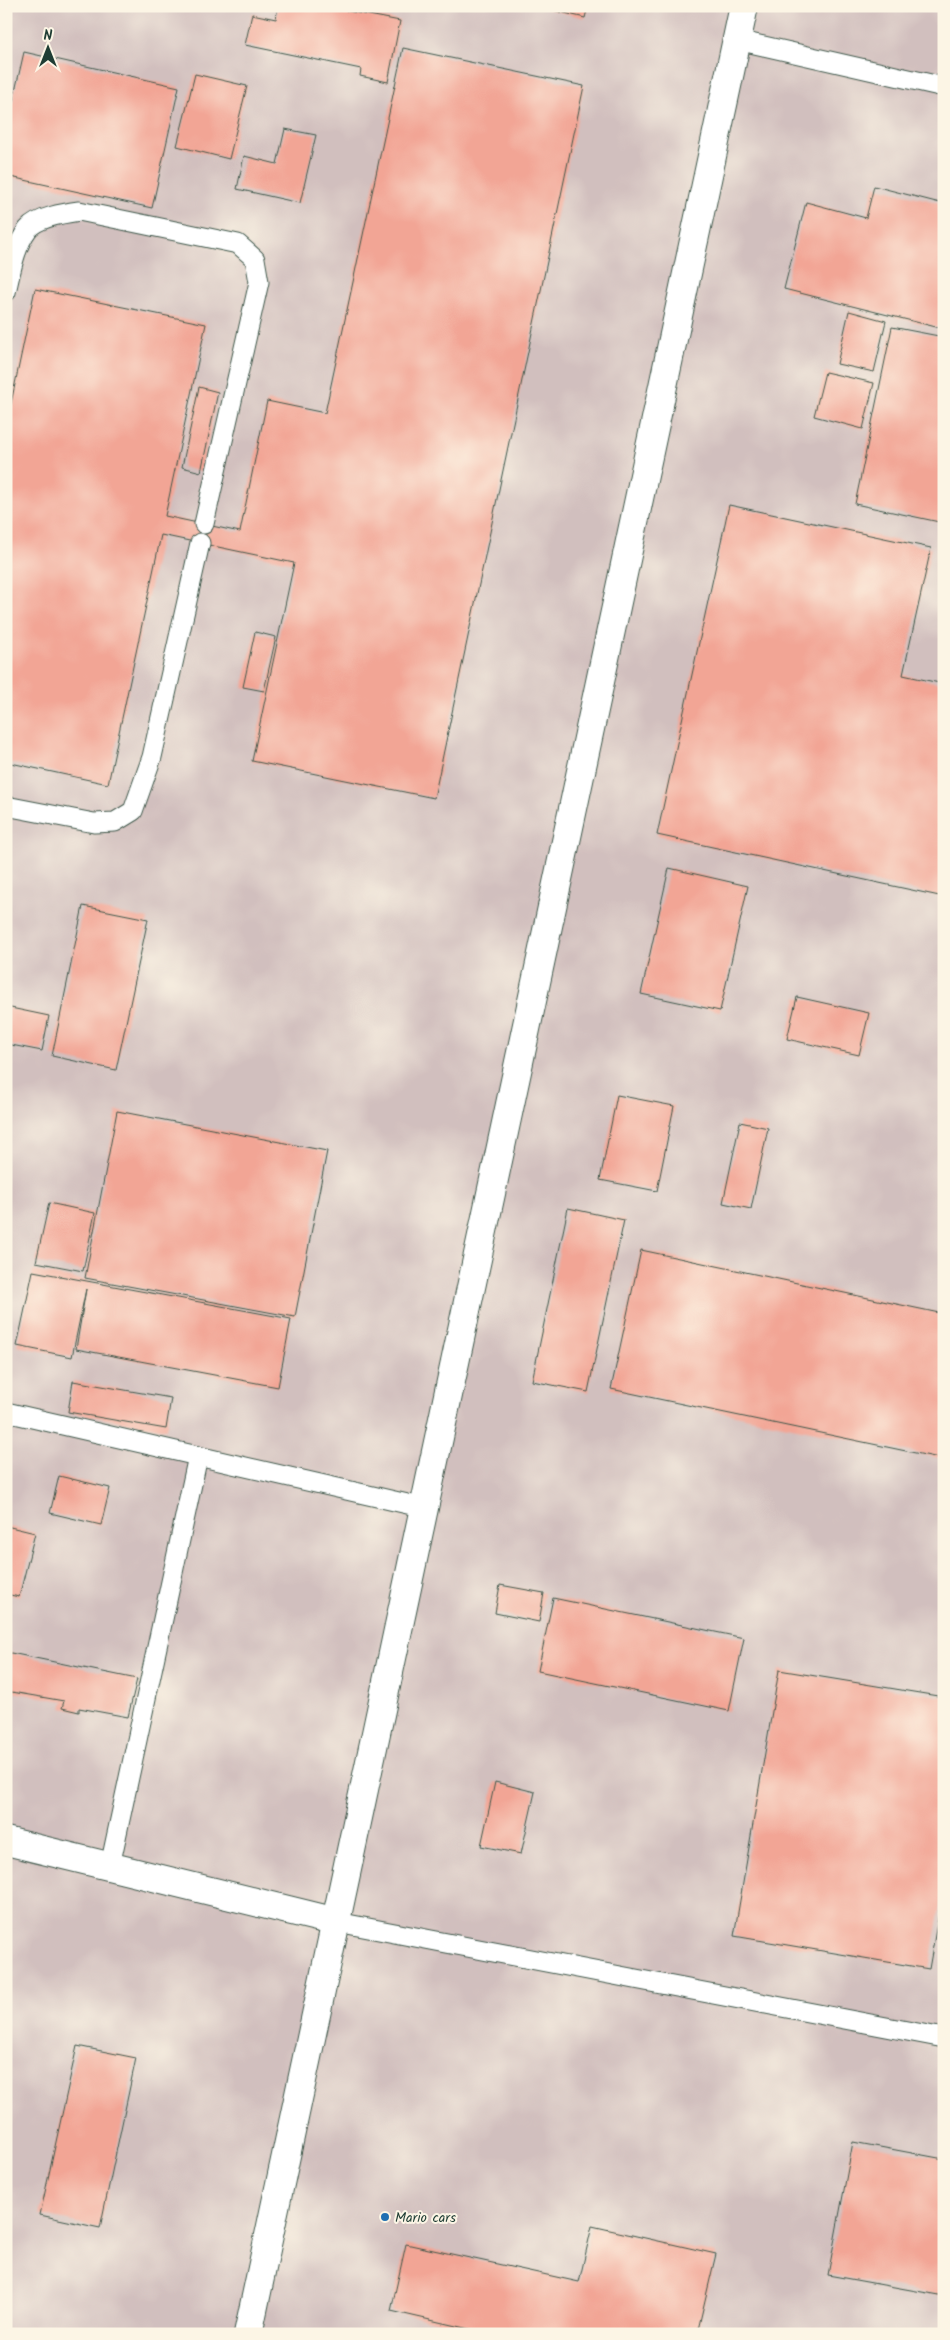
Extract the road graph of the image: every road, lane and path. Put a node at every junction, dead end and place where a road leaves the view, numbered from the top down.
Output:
1 (744, 6) edge
2 (737, 40) junction
3 (944, 87) edge
4 (6, 292) edge
5 (204, 524) dead end
6 (200, 543) dead end
7 (6, 806) edge
8 (6, 1412) edge
9 (198, 1456) junction
10 (426, 1508) junction
11 (6, 1841) edge
12 (110, 1866) junction
13 (337, 1922) junction
14 (944, 2038) edge
15 (248, 2334) edge

1 - 2 street
2 - 3 lane
2 - 10 street
4 - 5 lane
6 - 7 lane
8 - 9 lane
9 - 10 lane
9 - 12 lane
10 - 13 street
11 - 12 street
12 - 13 street
13 - 14 lane
13 - 15 street

